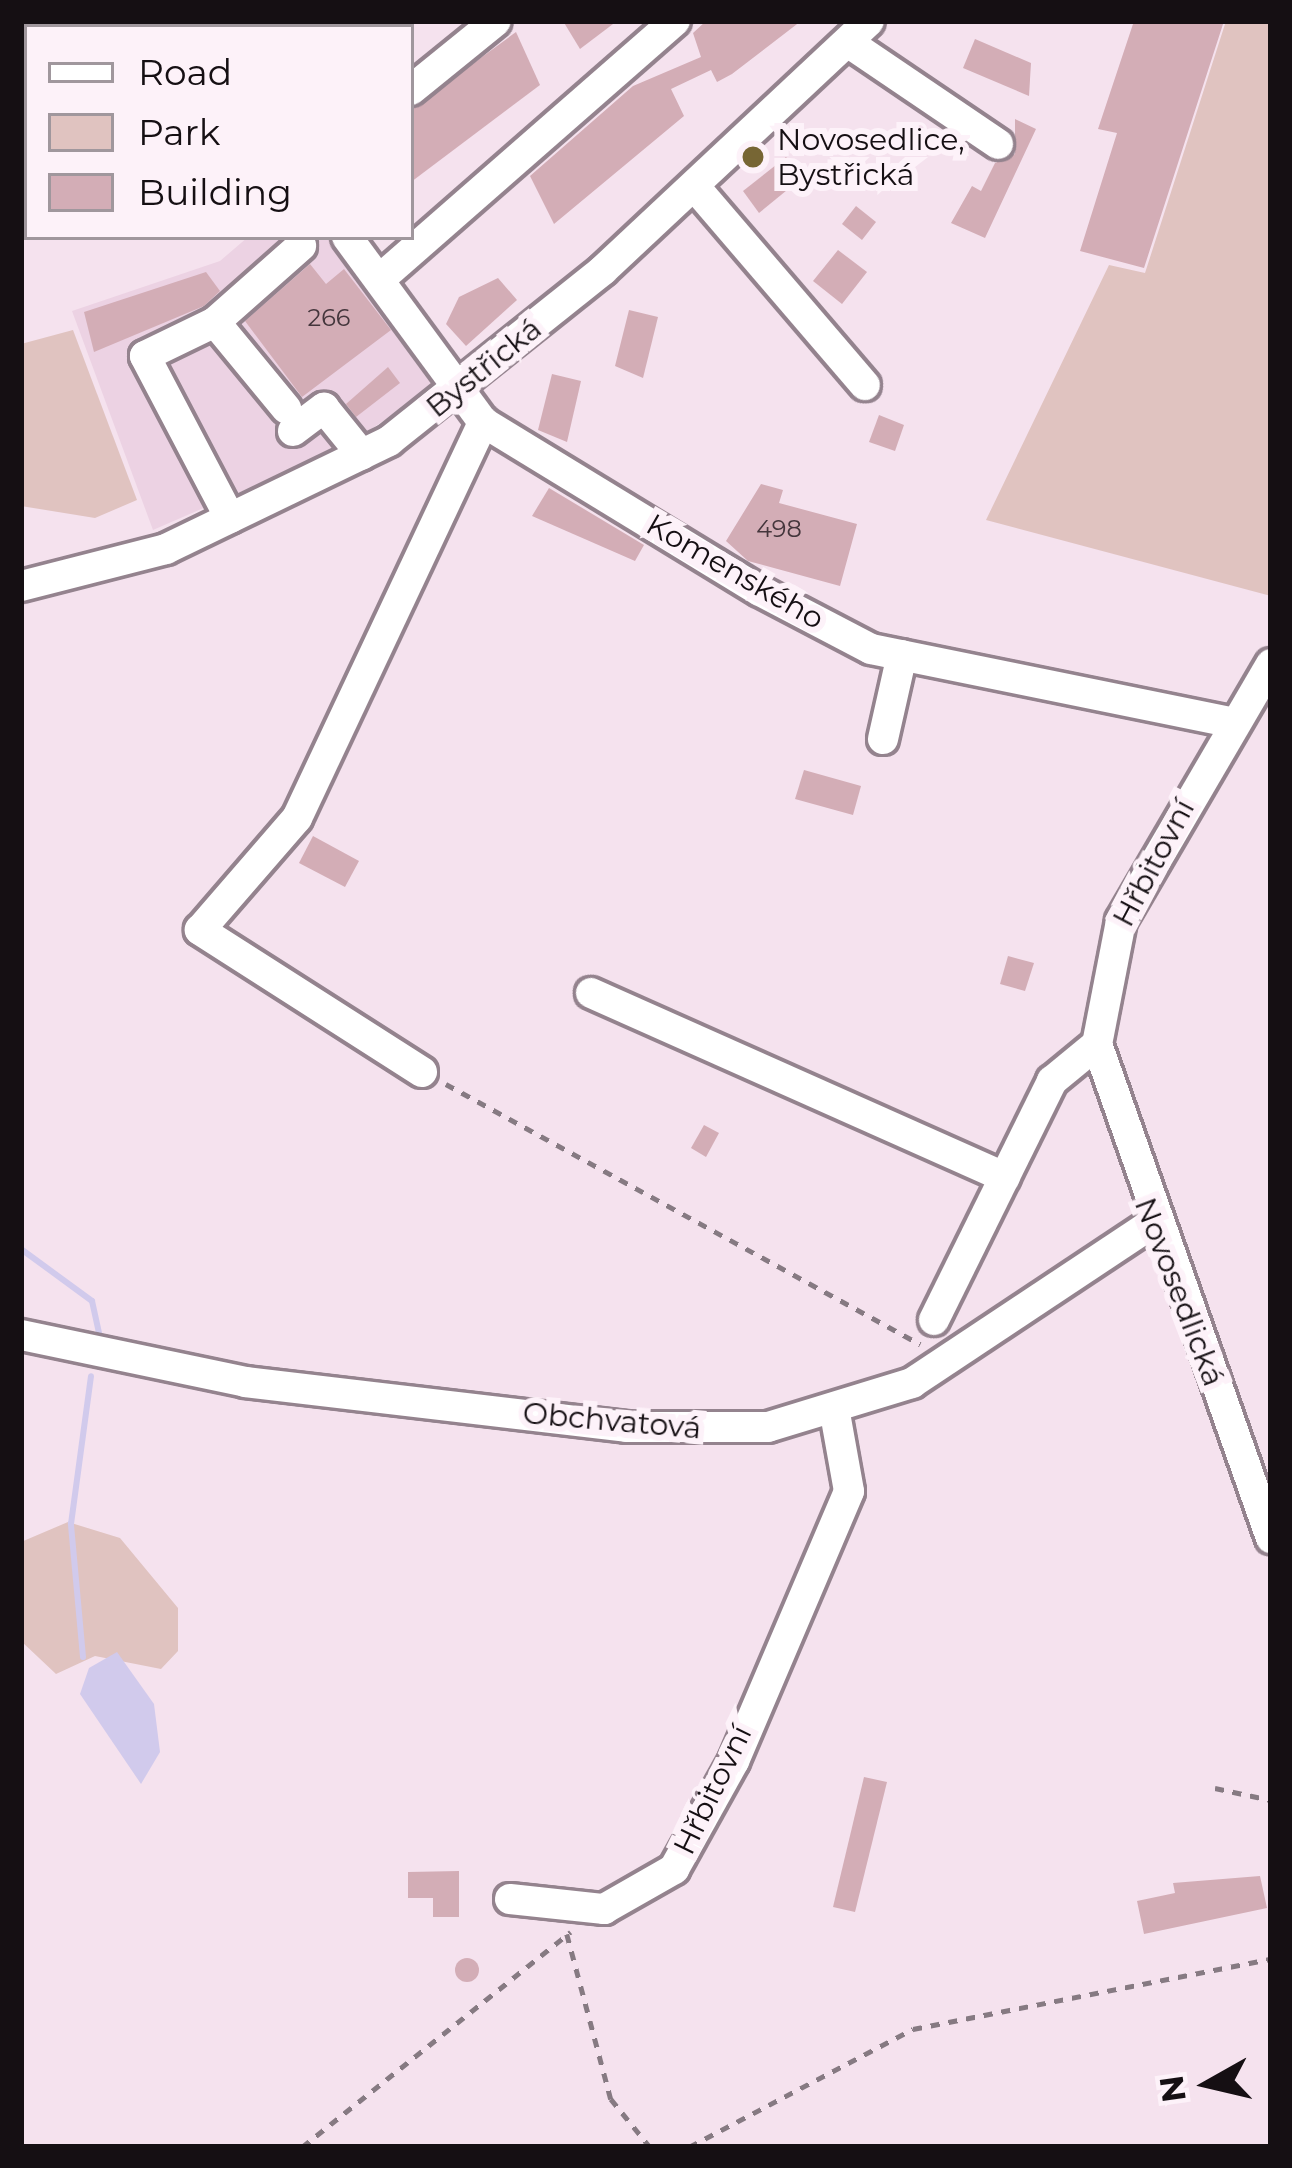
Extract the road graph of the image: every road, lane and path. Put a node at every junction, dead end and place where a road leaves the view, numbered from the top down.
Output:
1 (496, 21) edge
2 (675, 21) edge
3 (859, 32) edge
4 (414, 88) edge
5 (998, 144) dead end
6 (695, 188) junction
7 (349, 240) edge
8 (301, 246) dead end
9 (380, 279) junction
10 (215, 322) junction
11 (865, 386) dead end
12 (461, 390) junction
13 (484, 422) junction
14 (362, 454) junction
15 (230, 518) junction
16 (21, 586) edge
17 (902, 655) junction
18 (1271, 664) edge
19 (1230, 722) junction
20 (883, 739) dead end
21 (591, 993) dead end
22 (1097, 1044) junction
23 (422, 1072) joint
24 (1005, 1177) junction
25 (1154, 1223) junction
26 (927, 1332) joint
27 (21, 1335) edge
28 (835, 1413) junction
29 (1271, 1538) edge
30 (1215, 1788) dead end
31 (1271, 1800) edge
32 (510, 1899) dead end
33 (604, 1909) junction
34 (567, 1934) junction
35 (1271, 1959) edge
36 (302, 2147) edge
37 (650, 2147) edge
38 (689, 2147) edge

1 - 4 street
2 - 9 street
3 - 5 street
3 - 6 street, Bystřická
6 - 11 street
6 - 12 street, Bystřická
7 - 9 street, Komenského
8 - 10 street
9 - 12 street, Komenského
10 - 14 street
10 - 15 street
12 - 13 street, Komenského
12 - 14 street, Bystřická
13 - 17 street, Komenského
13 - 23 street
14 - 15 street, Bystřická
15 - 16 street, Bystřická
17 - 19 street, Komenského
17 - 20 street
18 - 19 street, Hřbitovní
19 - 22 street, Hřbitovní
21 - 24 street
22 - 24 street
22 - 25 street, Novosedlická
23 - 26 path
24 - 26 street
25 - 28 street, Obchvatová
25 - 29 street, Novosedlická
27 - 28 street, Obchvatová
28 - 33 street, Hřbitovní
30 - 31 path
32 - 33 street
33 - 34 path
34 - 36 path
34 - 37 path
35 - 38 path

